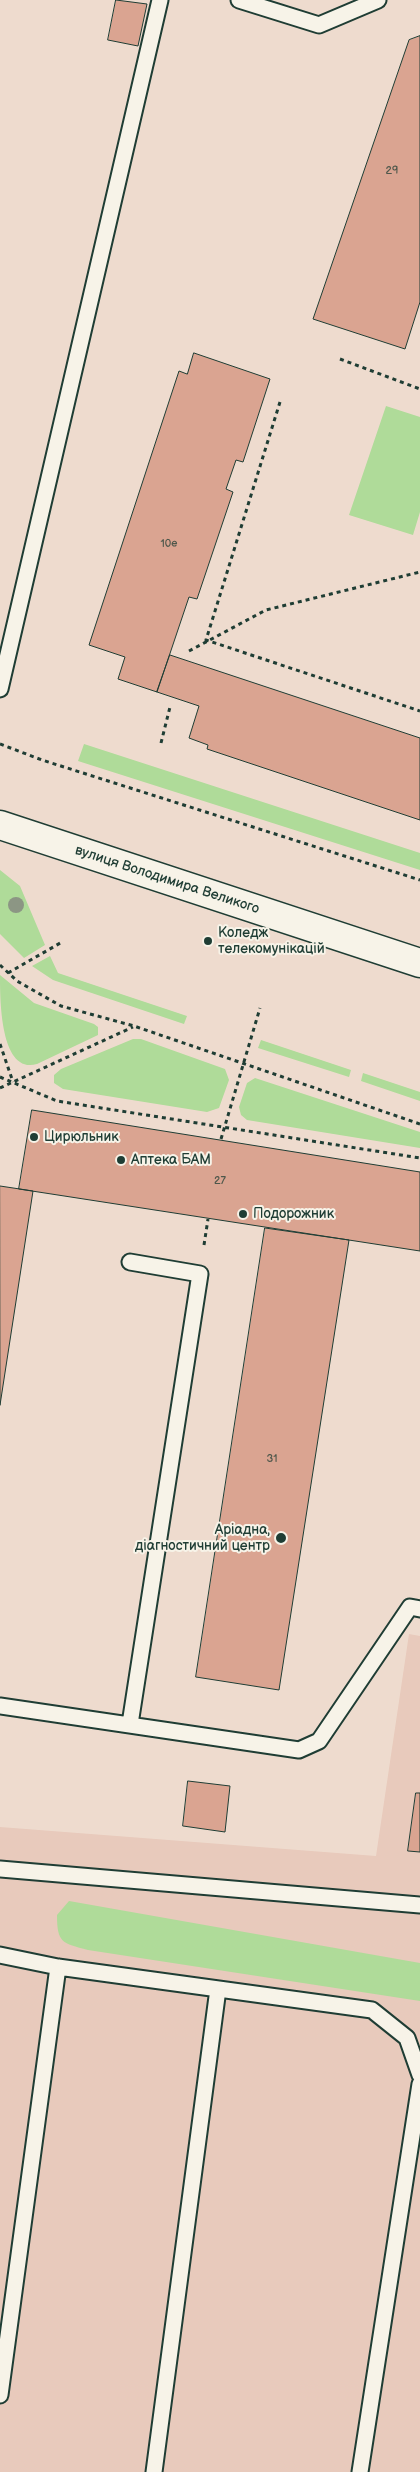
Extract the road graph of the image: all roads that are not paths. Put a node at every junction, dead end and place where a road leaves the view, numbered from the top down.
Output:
1 (160, 0) edge
2 (239, 0) edge
3 (378, 0) edge
4 (0, 689) edge
5 (0, 825) edge
6 (420, 963) edge
7 (130, 1262) dead end
8 (420, 1609) edge
9 (0, 1706) edge
10 (130, 1724) junction
11 (0, 1869) edge
12 (420, 1905) edge
13 (0, 1955) edge
14 (58, 1967) junction
15 (218, 1989) junction
16 (420, 2075) edge
17 (420, 2084) edge
18 (0, 2395) edge
19 (154, 2472) edge
20 (360, 2472) edge

1 - 4 lane
2 - 3 lane
5 - 6 main road, вулиця Володимира Великого
7 - 10 lane
8 - 10 lane
9 - 10 lane
11 - 12 lane
13 - 14 lane
14 - 15 lane
14 - 18 lane
15 - 16 lane
15 - 19 lane
17 - 20 lane

